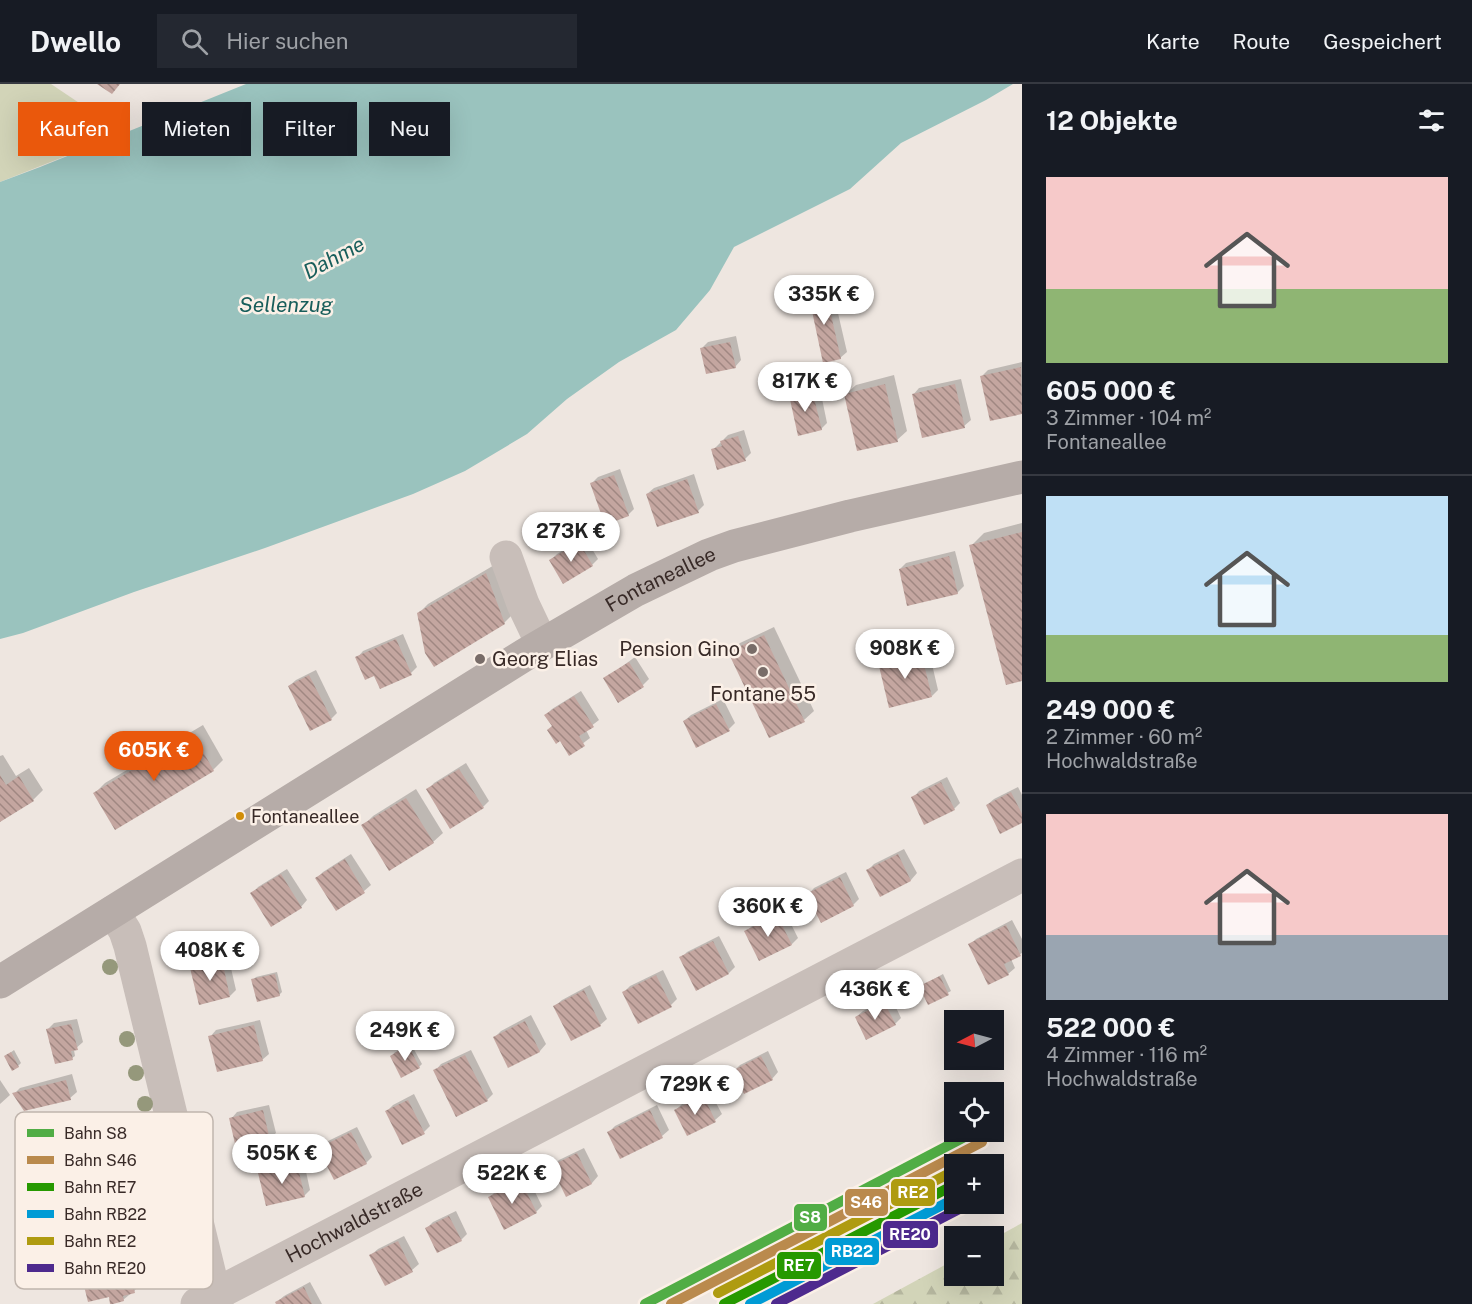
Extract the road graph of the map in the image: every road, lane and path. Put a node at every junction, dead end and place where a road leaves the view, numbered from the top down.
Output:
1 (1022, 477) edge
2 (506, 557) dead end
3 (542, 644) junction
4 (1022, 875) edge
5 (113, 912) junction
6 (0, 982) edge
7 (167, 1112) edge
8 (209, 1301) edge

1 - 3 main road, Fontaneallee
2 - 3 street
3 - 5 main road, Fontaneallee
4 - 8 street, Hochwaldstraße
5 - 6 main road, Fontaneallee
5 - 7 street

